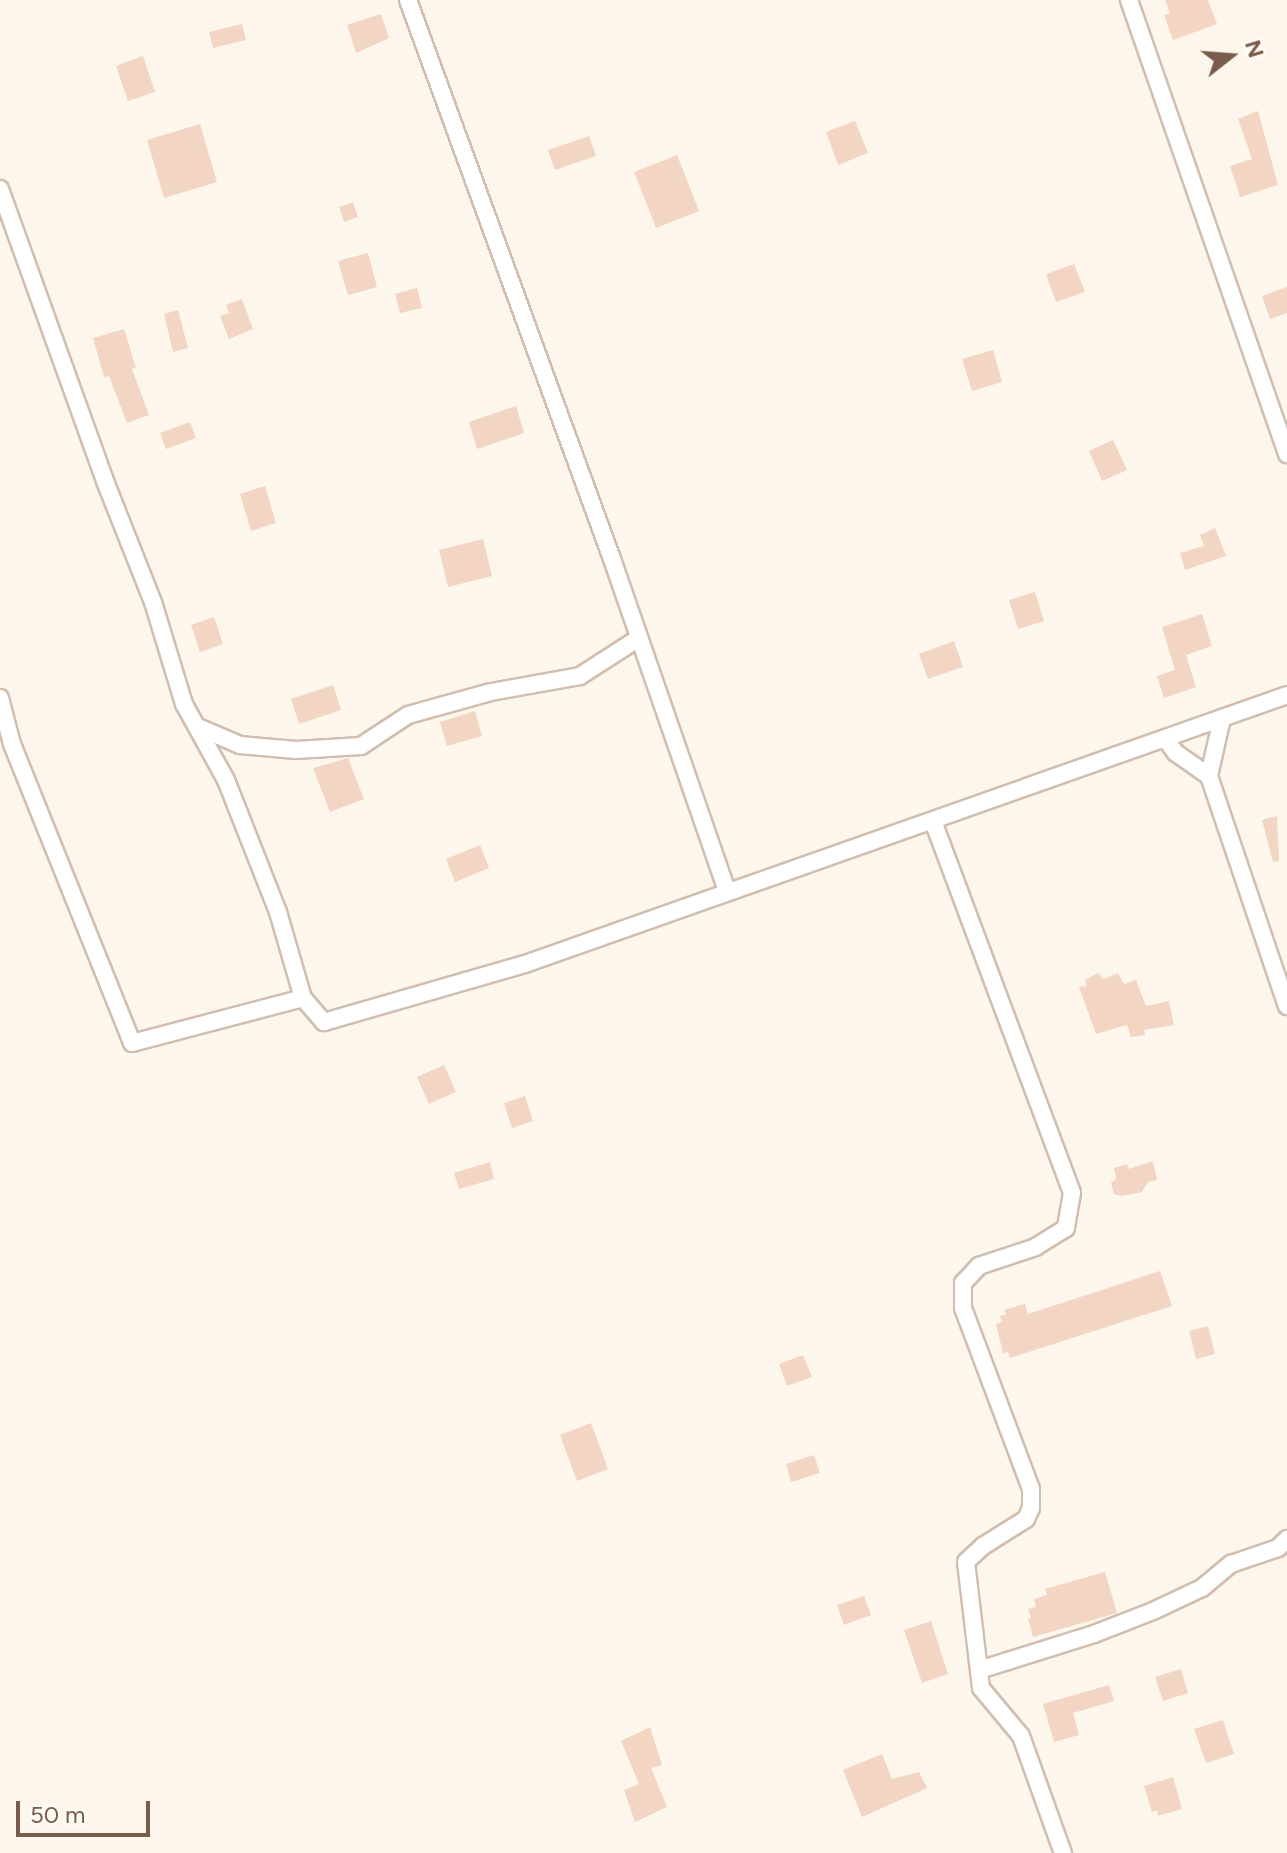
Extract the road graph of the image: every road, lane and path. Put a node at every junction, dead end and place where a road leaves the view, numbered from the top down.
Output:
1 (408, 0) edge
2 (1129, 0) edge
3 (0, 189) edge
4 (1287, 454) edge
5 (639, 638) junction
6 (1287, 695) edge
7 (0, 698) edge
8 (1222, 718) junction
9 (198, 727) junction
10 (1165, 738) junction
11 (1209, 776) junction
12 (933, 821) junction
13 (727, 891) junction
14 (303, 998) junction
15 (1287, 1006) edge
16 (1287, 1539) edge
17 (979, 1670) junction
18 (1063, 1853) edge

1 - 5 street
2 - 4 street
3 - 9 street
5 - 9 street
5 - 13 street
6 - 8 street
7 - 14 street
8 - 10 street
8 - 11 street
9 - 14 street
10 - 11 street
10 - 12 street
11 - 15 street
12 - 13 street
12 - 17 street
13 - 14 street
16 - 17 street
17 - 18 street

